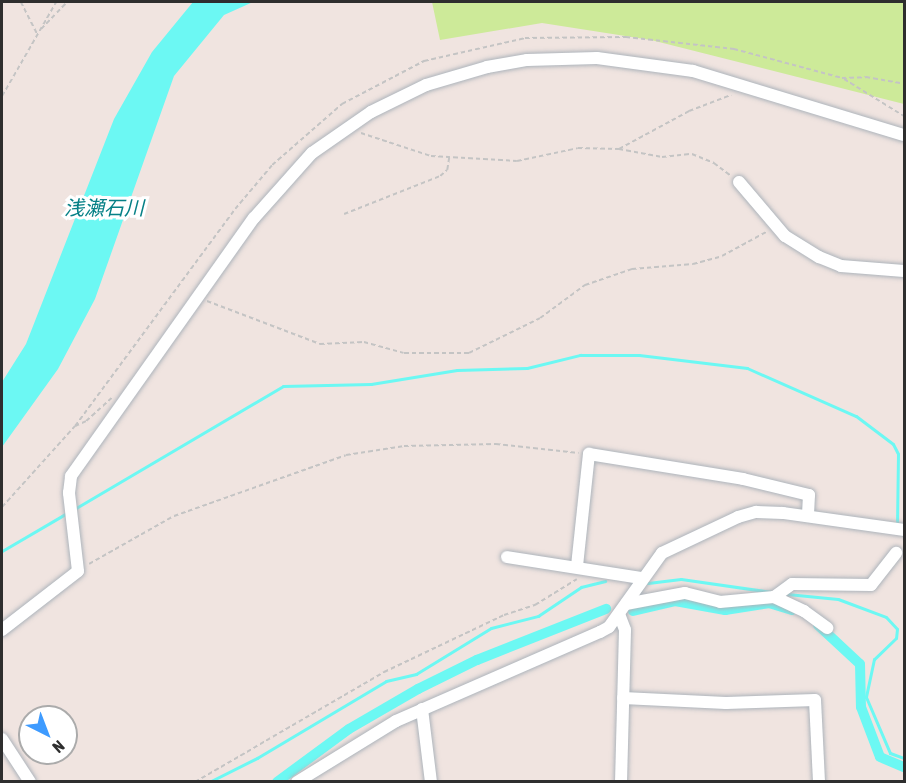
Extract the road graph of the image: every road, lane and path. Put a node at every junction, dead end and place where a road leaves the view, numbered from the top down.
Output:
1 (21, 2) edge
2 (56, 2) edge
3 (67, 2) edge
4 (37, 34) junction
5 (842, 78) junction
6 (904, 84) edge
7 (743, 85) junction
8 (2, 96) edge
9 (904, 116) edge
10 (343, 129) junction
11 (904, 135) edge
12 (619, 149) junction
13 (450, 157) junction
14 (739, 182) joint
15 (344, 214) dead end
16 (778, 228) junction
17 (904, 271) edge
18 (198, 298) junction
19 (119, 390) dead end
20 (75, 426) junction
21 (589, 454) junction
22 (2, 507) edge
23 (808, 516) junction
24 (904, 530) edge
25 (896, 553) dead end
26 (507, 557) dead end
27 (577, 566) junction
28 (592, 569) junction
29 (78, 570) junction
30 (641, 578) junction
31 (774, 597) junction
32 (623, 609) junction
33 (827, 628) dead end
34 (2, 630) edge
35 (623, 699) junction
36 (422, 709) junction
37 (2, 739) edge
38 (30, 782) edge
39 (195, 782) edge
40 (297, 782) edge
41 (431, 782) edge
42 (621, 782) edge
43 (819, 782) edge

1 - 4 path
2 - 4 path
3 - 4 path
4 - 8 path
5 - 6 path
5 - 9 path
5 - 20 path
7 - 10 street
7 - 11 street
7 - 12 path
10 - 13 path
10 - 18 street
12 - 13 path
12 - 14 path
13 - 15 path
14 - 16 street
16 - 17 street
16 - 18 path
18 - 29 street
19 - 20 path
20 - 22 path
21 - 23 street
21 - 27 street
21 - 29 path
23 - 24 street
23 - 30 street
25 - 31 street
26 - 27 street
27 - 28 street
28 - 30 street
28 - 39 path
29 - 34 street
30 - 32 street
31 - 32 street
31 - 33 street
32 - 35 street
32 - 36 street
35 - 42 street
35 - 43 street
36 - 40 street
36 - 41 street
37 - 38 street

